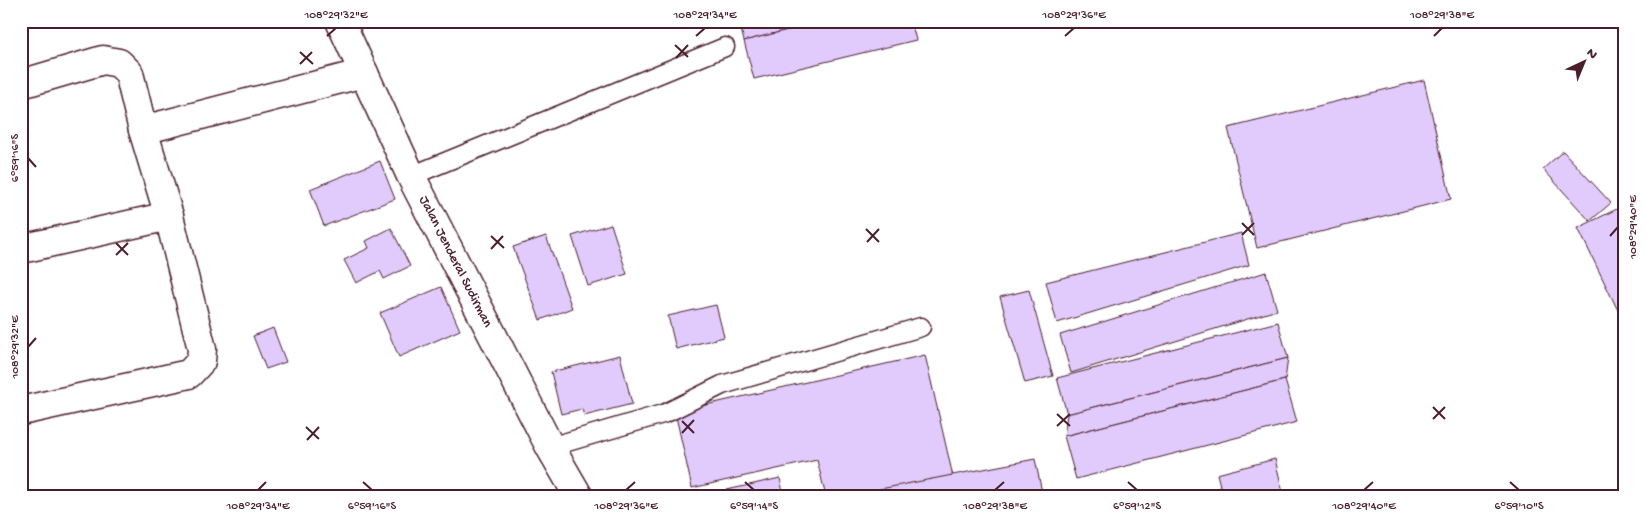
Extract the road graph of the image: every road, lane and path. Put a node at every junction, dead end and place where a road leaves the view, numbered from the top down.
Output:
1 (340, 21) edge
2 (724, 47) dead end
3 (364, 73) junction
4 (21, 84) edge
5 (143, 130) junction
6 (411, 176) junction
7 (169, 216) junction
8 (21, 249) edge
9 (920, 327) dead end
10 (21, 411) edge
11 (550, 447) junction
12 (580, 497) edge

1 - 3 street, Jalan Jenderal Sudirman
2 - 6 lane
3 - 5 street
3 - 6 street, Jalan Jenderal Sudirman
4 - 5 street
5 - 7 street
6 - 11 street, Jalan Jenderal Sudirman
7 - 8 street
7 - 10 street
9 - 11 lane
11 - 12 street, Jalan Jenderal Sudirman

